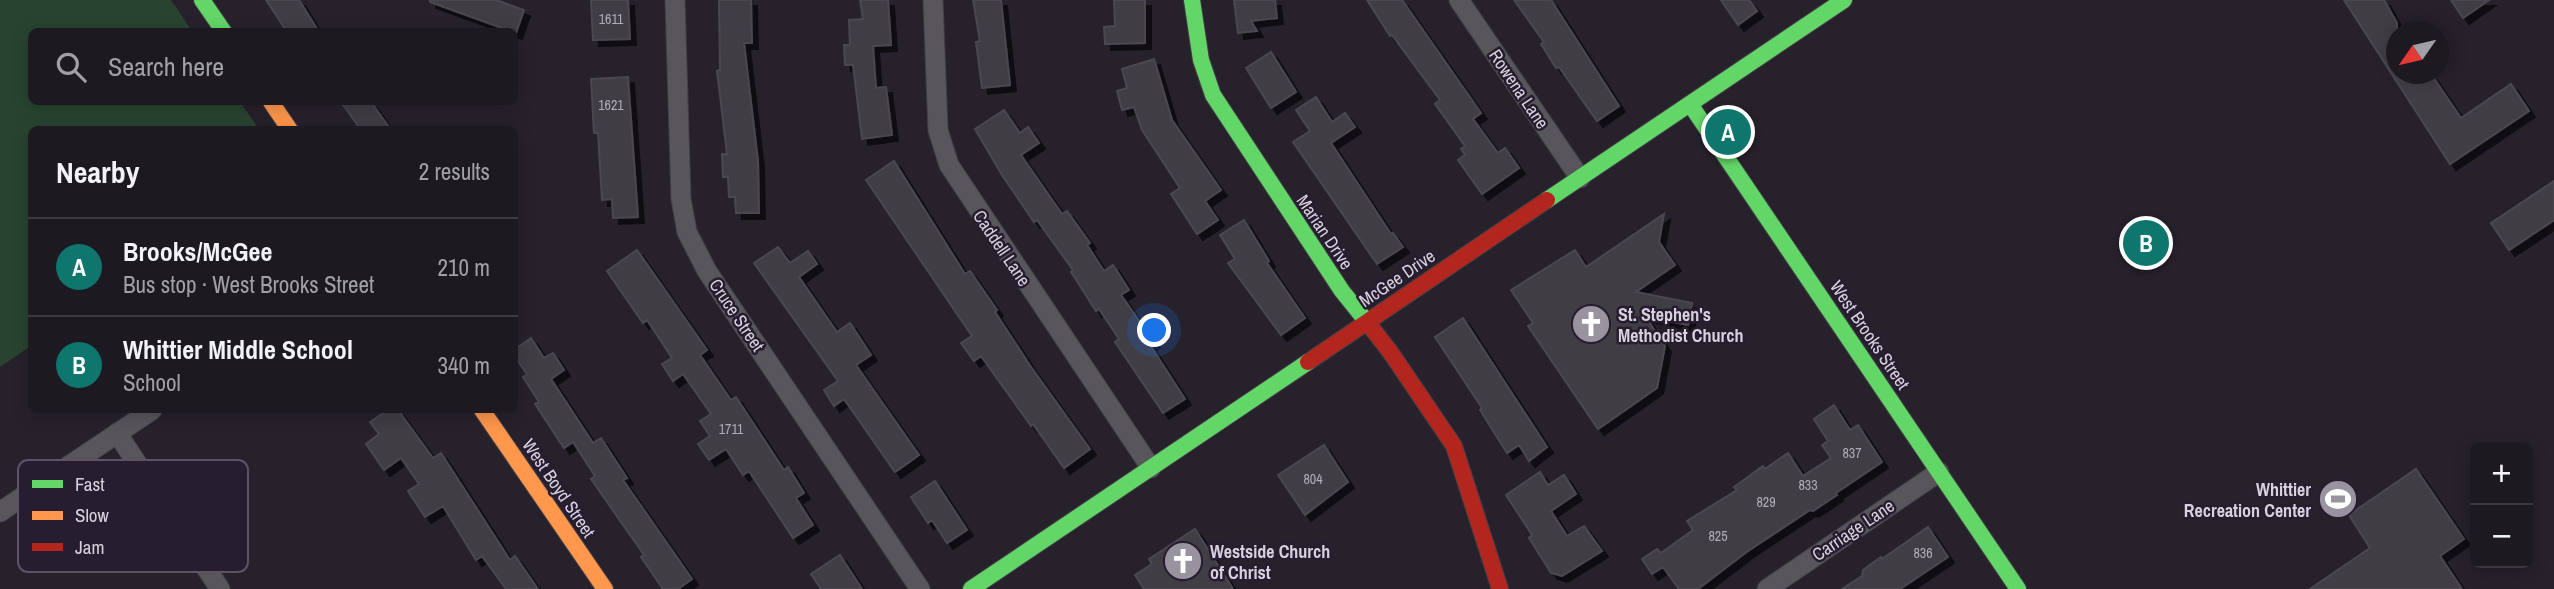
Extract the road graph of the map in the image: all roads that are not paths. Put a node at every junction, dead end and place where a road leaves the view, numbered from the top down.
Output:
1 (202, 0) edge
2 (675, 0) edge
3 (933, 0) edge
4 (1192, 0) edge
5 (1459, 0) edge
6 (1834, 3) edge
7 (221, 28) edge
8 (1690, 104) junction
9 (273, 105) edge
10 (287, 126) edge
11 (1580, 178) junction
12 (1366, 322) junction
13 (147, 413) edge
14 (484, 413) edge
15 (117, 433) junction
16 (77, 460) edge
17 (135, 460) edge
18 (1151, 468) junction
19 (1939, 472) junction
20 (18, 500) edge
21 (0, 512) edge
22 (209, 572) edge
23 (220, 589) edge
24 (605, 589) edge
25 (920, 589) edge
26 (971, 589) edge
27 (1500, 589) edge
28 (1767, 589) edge
29 (2018, 589) edge

1 - 7 street
2 - 25 street, Cruce Street
3 - 18 street, Caddell Lane
4 - 12 street, Marian Drive
5 - 11 street, Rowena Lane
6 - 8 street, McGee Drive
8 - 11 street, McGee Drive
8 - 19 street, West Brooks Street
9 - 10 street
11 - 12 street, McGee Drive
12 - 18 street, McGee Drive
12 - 27 street, Marian Drive
13 - 15 street
14 - 24 street, West Boyd Street
15 - 16 street
15 - 17 street
18 - 26 street, McGee Drive
19 - 28 street, Carriage Lane
19 - 29 street, West Brooks Street
20 - 21 street
22 - 23 street

